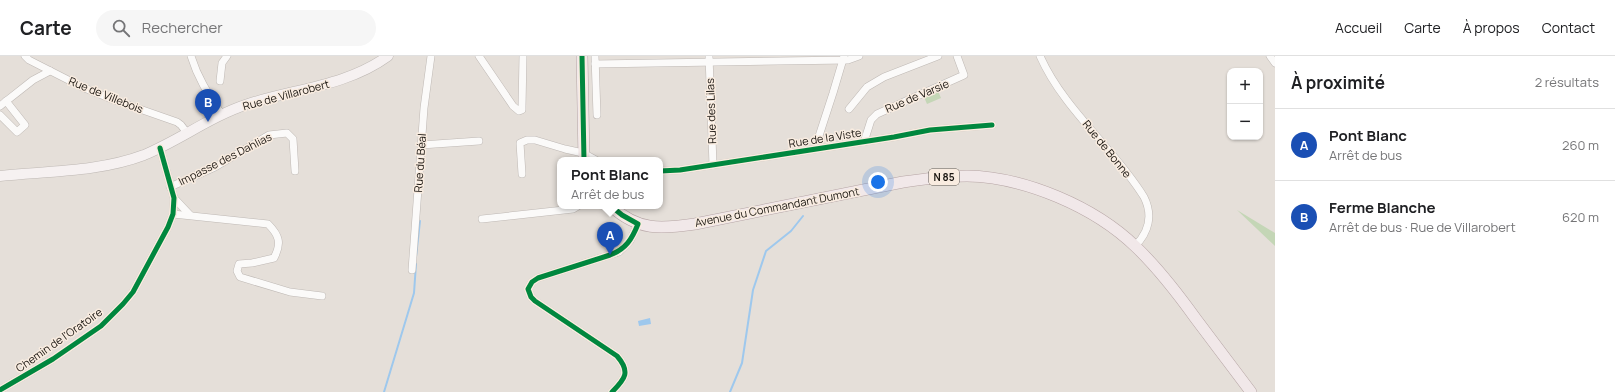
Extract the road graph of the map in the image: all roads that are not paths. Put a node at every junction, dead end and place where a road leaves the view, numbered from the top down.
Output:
1 (25, 56) edge
2 (191, 56) edge
3 (227, 56) edge
4 (388, 56) edge
5 (431, 56) edge
6 (479, 56) edge
7 (523, 56) edge
8 (582, 56) edge
9 (595, 56) edge
10 (859, 56) edge
11 (938, 56) edge
12 (957, 56) edge
13 (1040, 56) edge
14 (843, 58) edge
15 (709, 59) edge
16 (595, 64) junction
17 (50, 71) junction
18 (220, 81) dead end
19 (3, 104) edge
20 (849, 109) dead end
21 (0, 115) edge
22 (222, 115) junction
23 (597, 115) dead end
24 (992, 125) dead end
25 (186, 133) junction
26 (819, 136) dead end
27 (479, 141) dead end
28 (864, 142) junction
29 (421, 145) junction
30 (160, 148) junction
31 (584, 156) edge
32 (713, 165) junction
33 (296, 171) dead end
34 (663, 171) edge
35 (522, 174) dead end
36 (0, 176) edge
37 (170, 187) junction
38 (174, 198) junction
39 (573, 209) edge
40 (615, 209) edge
41 (173, 214) junction
42 (190, 215) junction
43 (482, 219) dead end
44 (638, 224) junction
45 (1135, 246) junction
46 (412, 270) dead end
47 (322, 296) dead end
48 (0, 390) edge
49 (612, 392) edge
50 (1251, 392) edge

1 - 17 street, Rue de Villebois
2 - 22 street
3 - 18 street
4 - 22 main road, Rue de Villarobert
5 - 29 street, Rue du Béal
6 - 7 street
8 - 31 main road
9 - 16 street
10 - 14 street
11 - 20 street
12 - 28 street, Rue de Varsie
13 - 45 street, Rue de Bonne
14 - 15 street
14 - 26 street
15 - 16 street
15 - 32 street, Rue des Lilas
16 - 23 street
17 - 19 street
17 - 25 street, Rue de Villebois
19 - 21 street
22 - 25 main road, Rue de Villarobert
24 - 28 street, Rue de la Viste
25 - 30 main road, Rue de Villarobert
27 - 29 street
28 - 32 street, Rue de la Viste
29 - 46 street, Rue du Béal
30 - 36 main road, Rue de Villarobert
30 - 37 street, Chemin de l'Oratoire
31 - 35 street
32 - 34 street, Rue de la Viste
33 - 37 street, Impasse des Dahlias
37 - 38 street, Chemin de l'Oratoire
38 - 41 street, Chemin de l'Oratoire
38 - 42 street
39 - 43 street
40 - 44 main road, Avenue du Commandant Dumont / N 85
41 - 42 street
41 - 48 street, Chemin de l'Oratoire
42 - 47 street
44 - 45 main road, Avenue du Commandant Dumont / N 85
44 - 49 street
45 - 50 main road, N 85

